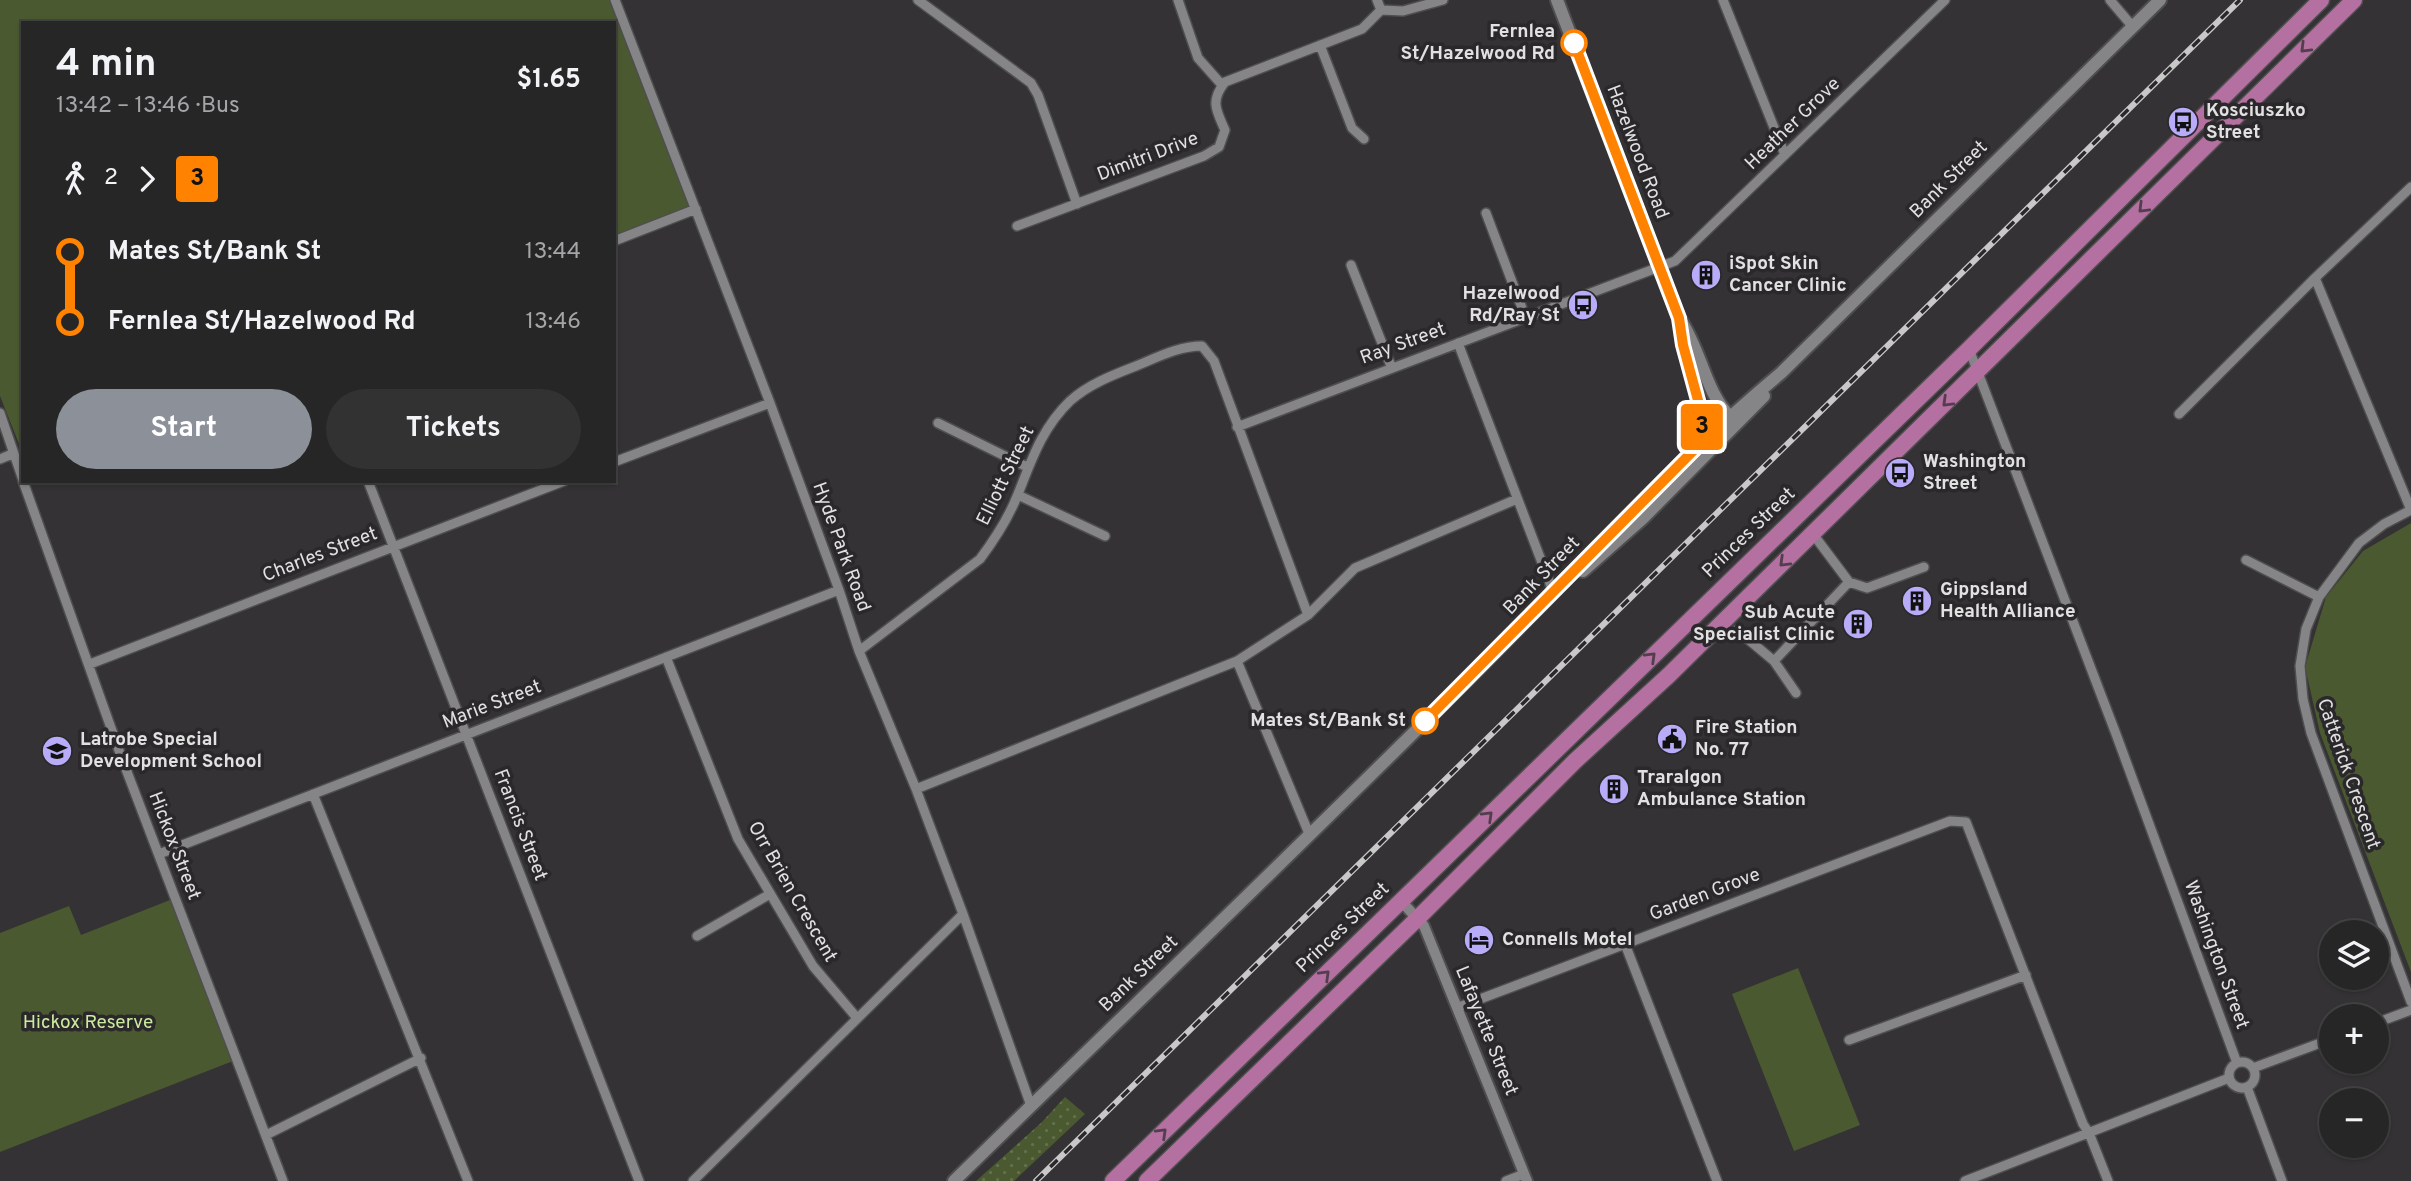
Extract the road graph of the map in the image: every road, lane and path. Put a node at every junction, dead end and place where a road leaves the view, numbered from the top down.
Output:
1 (615, 0) edge
2 (918, 0) edge
3 (1178, 0) edge
4 (1377, 0) edge
5 (1443, 0) edge
6 (1557, 0) edge
7 (1723, 0) edge
8 (1945, 0) edge
9 (2110, 0) edge
10 (2160, 0) edge
11 (2321, 0) edge
12 (2354, 0) edge
13 (1381, 10) junction
14 (2133, 26) junction
15 (1320, 45) junction
16 (1222, 85) junction
17 (1364, 139) dead end
18 (1785, 155) junction
19 (2411, 187) edge
20 (1077, 204) junction
21 (696, 209) junction
22 (1486, 214) dead end
23 (1017, 226) dead end
24 (616, 239) edge
25 (1351, 265) dead end
26 (1660, 266) junction
27 (2315, 278) junction
28 (1525, 316) junction
29 (1679, 318) junction
30 (1458, 343) junction
31 (1969, 349) junction
32 (1391, 366) junction
33 (1978, 372) junction
34 (770, 403) junction
35 (0, 414) edge
36 (2179, 414) dead end
37 (1702, 415) junction
38 (937, 423) dead end
39 (1726, 424) junction
40 (1237, 427) junction
41 (1696, 448) junction
42 (12, 454) junction
43 (0, 459) edge
44 (616, 461) edge
45 (1027, 467) junction
46 (21, 475) edge
47 (24, 483) edge
48 (369, 483) edge
49 (559, 483) edge
50 (1018, 495) junction
51 (1517, 499) junction
52 (2411, 510) edge
53 (1813, 534) junction
54 (1105, 536) dead end
55 (393, 546) junction
56 (2246, 560) dead end
57 (1924, 567) dead end
58 (1849, 582) junction
59 (839, 590) junction
60 (1553, 594) junction
61 (2319, 597) junction
62 (1308, 615) junction
63 (1737, 630) dead end
64 (859, 651) junction
65 (666, 657) junction
66 (1237, 661) junction
67 (1774, 661) junction
68 (90, 664) junction
69 (1796, 693) dead end
70 (466, 733) junction
71 (916, 789) junction
72 (313, 794) junction
73 (1310, 836) junction
74 (159, 854) junction
75 (770, 894) junction
76 (1401, 901) junction
77 (963, 914) junction
78 (1418, 918) junction
79 (697, 936) dead end
80 (1625, 944) junction
81 (2026, 975) junction
82 (2411, 1002) edge
83 (1459, 1007) junction
84 (2411, 1010) edge
85 (857, 1018) junction
86 (2389, 1018) edge
87 (1849, 1040) dead end
88 (2319, 1043) edge
89 (421, 1058) junction
90 (2237, 1063) junction
91 (2253, 1068) junction
92 (2229, 1077) junction
93 (2247, 1087) junction
94 (1031, 1106) junction
95 (2089, 1133) junction
96 (266, 1135) junction
97 (1525, 1177) edge
98 (283, 1181) edge
99 (468, 1181) edge
100 (639, 1181) edge
101 (694, 1181) edge
102 (954, 1181) edge
103 (1113, 1181) edge
104 (1147, 1181) edge
105 (1506, 1181) edge
106 (1717, 1181) edge
107 (1965, 1181) edge
108 (2108, 1181) edge
109 (2282, 1181) edge

1 - 21 street, Hyde Park Road
2 - 20 street
3 - 16 street
4 - 13 street
5 - 13 street
6 - 26 main road, Hazelwood Road
7 - 18 street
8 - 18 street, Heather Grove
9 - 14 street
10 - 14 main road, Bank Street
11 - 31 highway, Princes Street
12 -> 33 highway
13 - 15 street
14 - 39 main road, Bank Street
15 - 16 street
15 - 17 street
16 - 20 street, Dimitri Drive
18 - 26 street, Heather Grove
19 - 27 street
20 - 23 street, Dimitri Drive
21 - 24 street
21 - 34 street, Hyde Park Road
22 - 28 street
25 - 32 street
26 - 28 street, Ray Street
26 - 29 main road, Hazelwood Road
27 - 36 street
27 - 52 street
28 - 30 street, Ray Street
29 - 37 main road
29 - 39 main road
30 - 32 street, Ray Street
30 - 51 street
31 - 33 street, Washington Street
76 -> 31 highway, Princes Street
32 - 40 street, Ray Street
33 -> 53 highway
33 - 90 street, Washington Street
34 - 44 street
34 - 59 street, Hyde Park Road
35 - 42 street, Hickox Street
37 - 39 main road
37 - 41 main road
38 - 45 street
39 - 41 main road, Bank Street
39 - 60 main road
40 - 45 street, Elliott Street
40 - 62 street, Elliott Street
41 - 60 main road, Bank Street
42 - 43 street
42 - 46 street, Hickox Street
45 - 50 street, Elliott Street
47 - 68 street, Hickox Street
48 - 55 street, Francis Street
49 - 55 street, Charles Street
50 - 54 street
50 - 64 street, Elliott Street
51 - 60 street
51 - 62 street
52 - 61 street, Catterick Crescent
53 - 58 street
53 -> 78 highway
55 - 68 street, Charles Street
55 - 70 street, Francis Street
56 - 61 street
57 - 58 street
58 - 67 street
59 - 64 street, Hyde Park Road
59 - 65 street, Marie Street
60 - 73 main road, Bank Street
61 - 82 street, Catterick Crescent
62 - 66 street
63 - 67 street
64 - 71 street, Hyde Park Road
65 - 70 street, Marie Street
65 - 75 street, Orr Brien Crescent
66 - 71 street
66 - 73 street
67 - 69 street
68 - 74 street, Hickox Street
70 - 72 street, Marie Street
70 - 100 street, Francis Street
71 - 77 street, Hyde Park Road
72 - 74 street, Marie Street
72 - 89 street
73 - 94 main road, Bank Street
74 - 96 street, Hickox Street
75 - 79 street
75 - 85 street, Orr Brien Crescent
76 - 78 street, Lafayette Street
103 -> 76 highway, Princes Street
77 - 85 street
77 - 94 street, Hyde Park Road
78 - 83 street, Lafayette Street
78 - 104 highway
80 - 81 street, Garden Grove
80 - 83 street, Garden Grove
80 - 106 street
81 - 87 street
81 - 95 street
83 - 97 street, Lafayette Street
84 - 86 street
85 - 101 street
88 - 91 street
89 - 96 street
89 - 99 street
90 - 91 street
90 - 92 street
91 - 93 street
92 - 93 street
92 - 95 street
93 - 109 street
94 - 102 main road, Bank Street
95 - 107 street
95 - 108 street
96 - 98 street, Hickox Street
97 - 105 street

